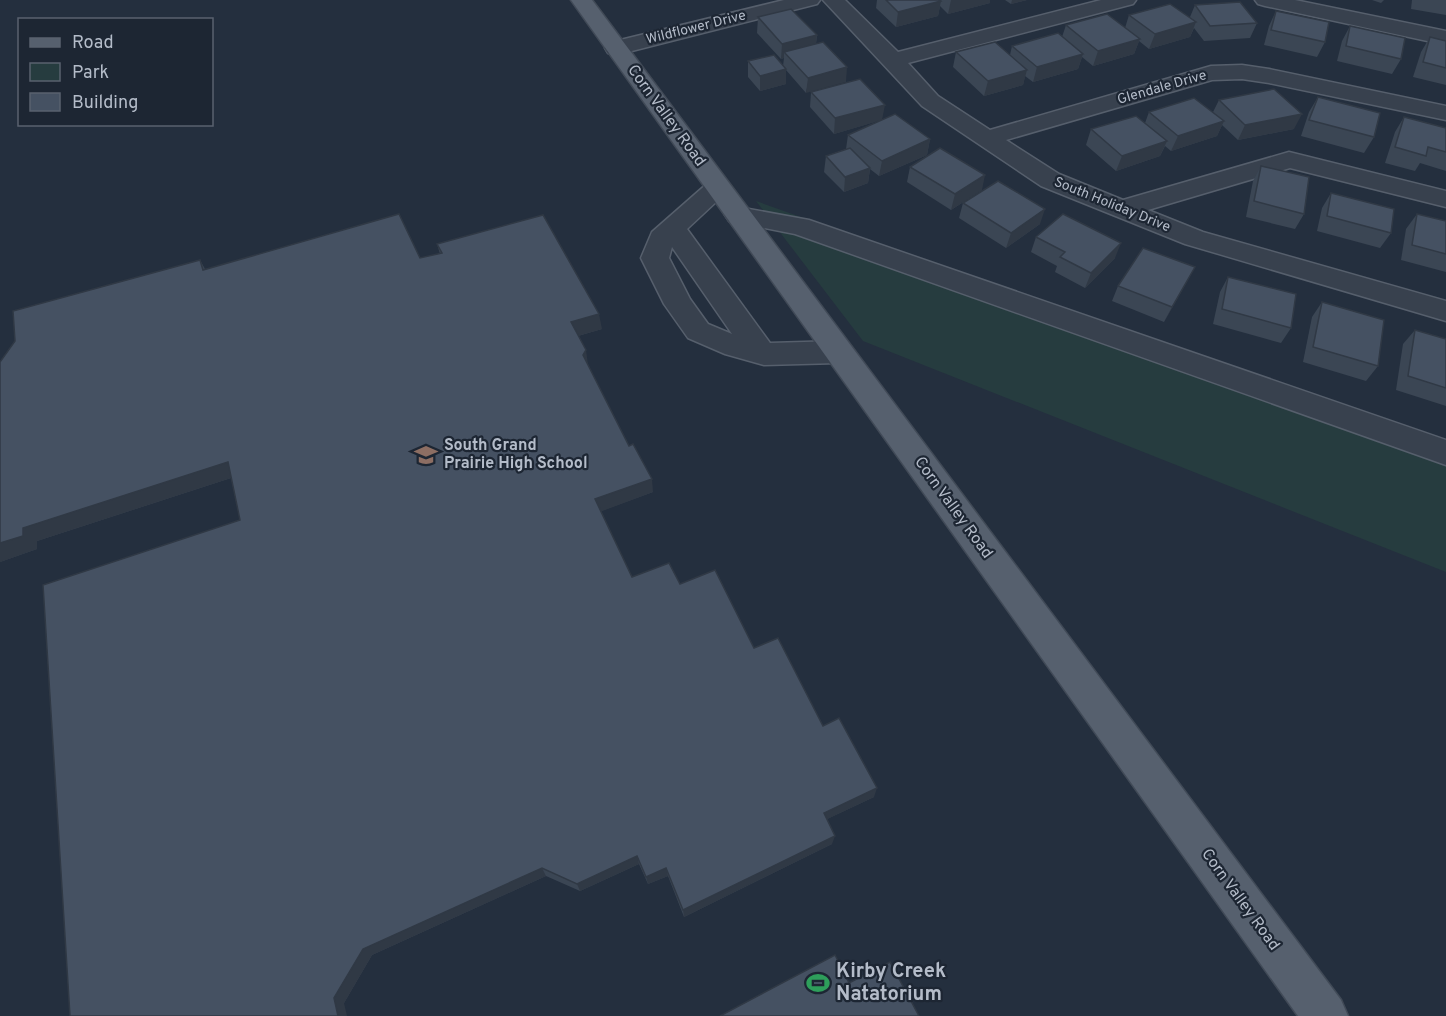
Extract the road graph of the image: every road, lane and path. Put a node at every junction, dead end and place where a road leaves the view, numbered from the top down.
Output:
1 (581, 0) edge
2 (810, 0) edge
3 (833, 0) edge
4 (1126, 0) edge
5 (1265, 0) edge
6 (1446, 38) edge
7 (616, 48) junction
8 (893, 60) junction
9 (1446, 113) edge
10 (987, 138) junction
11 (718, 188) junction
12 (1446, 199) edge
13 (1122, 209) junction
14 (738, 215) junction
15 (673, 229) junction
16 (1446, 311) edge
17 (838, 352) junction
18 (761, 353) junction
19 (1446, 453) edge
20 (1325, 1016) edge

1 - 7 main road, Corn Valley Road
2 - 7 street, Wildflower Drive
3 - 8 street, South Holiday Drive
4 - 8 street
5 - 6 street
7 - 11 main road, Corn Valley Road
8 - 10 street, South Holiday Drive
9 - 10 street, Glendale Drive
10 - 13 street, South Holiday Drive
11 - 14 main road, Corn Valley Road
11 - 15 street
12 - 13 street
13 - 16 street, South Holiday Drive
14 - 17 main road, Corn Valley Road
14 - 19 street
15 - 18 street
15 - 18 street
17 - 18 street
17 - 20 main road, Corn Valley Road

